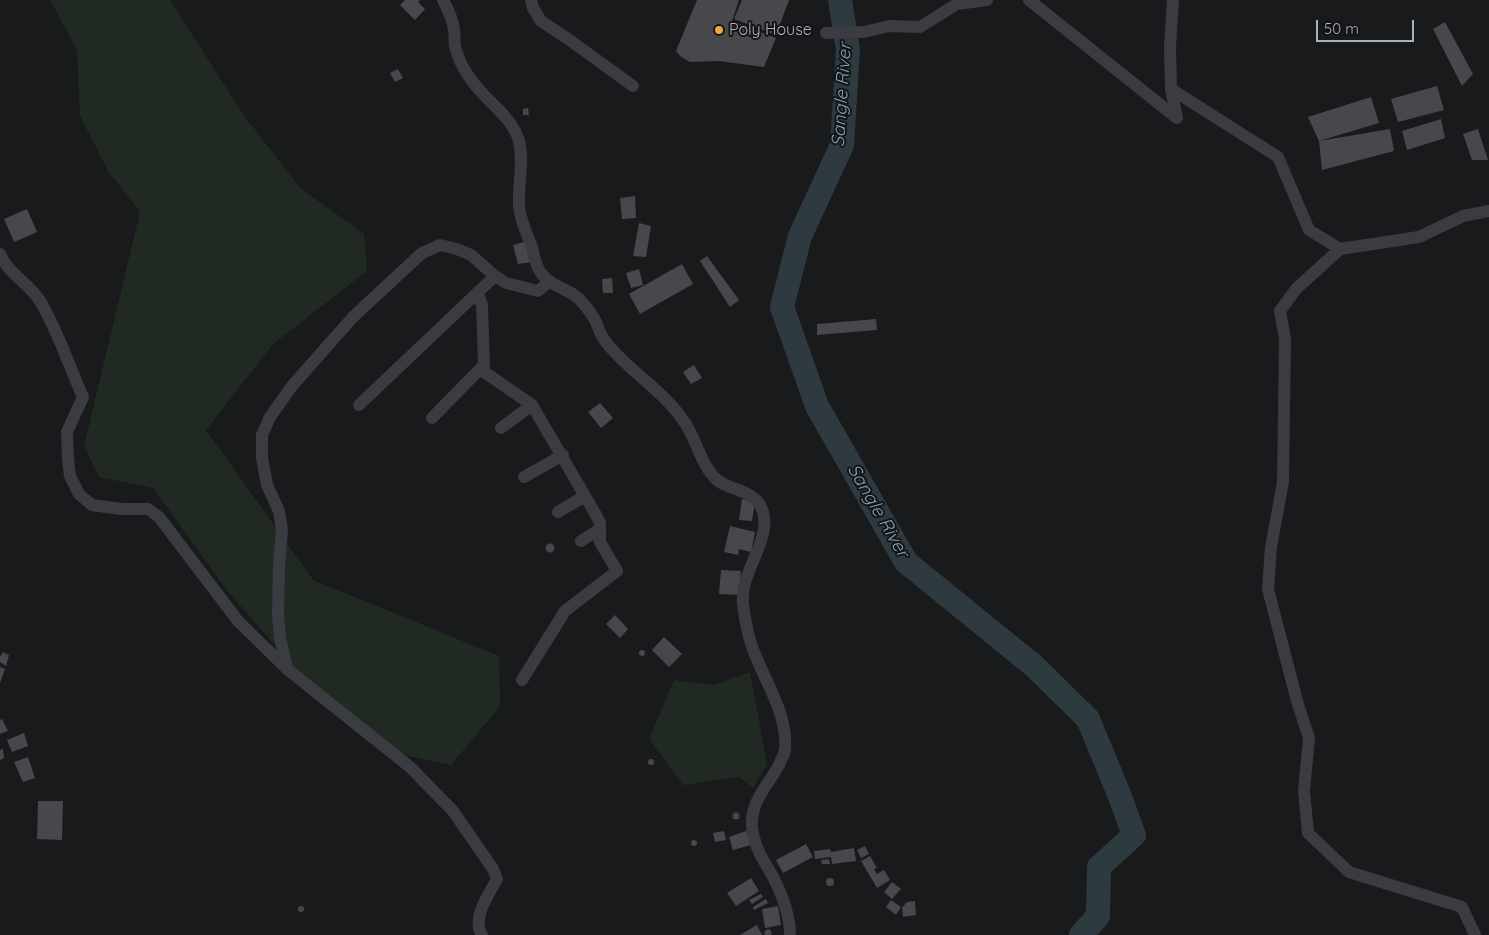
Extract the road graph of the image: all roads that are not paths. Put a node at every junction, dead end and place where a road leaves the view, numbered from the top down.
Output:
1 (443, 0) edge
2 (531, 0) edge
3 (987, 0) edge
4 (1029, 0) edge
5 (1173, 0) edge
6 (832, 33) dead end
7 (633, 86) dead end
8 (1171, 89) junction
9 (1489, 211) edge
10 (1340, 250) junction
11 (0, 254) edge
12 (495, 276) junction
13 (550, 281) junction
14 (478, 294) junction
15 (480, 369) junction
16 (359, 405) dead end
17 (532, 405) junction
18 (432, 418) dead end
19 (501, 428) dead end
20 (563, 455) junction
21 (524, 477) dead end
22 (585, 496) junction
23 (558, 512) dead end
24 (600, 529) junction
25 (581, 541) dead end
26 (287, 669) junction
27 (522, 680) dead end
28 (482, 935) edge
29 (790, 935) edge
30 (1475, 935) edge

1 - 13 street
2 - 7 street
3 - 6 street
4 - 8 street
5 - 8 street
8 - 10 street
9 - 10 street
10 - 30 street
11 - 26 street
12 - 13 street
12 - 14 street
12 - 26 street
13 - 29 street
14 - 15 street
14 - 16 street
15 - 17 street
15 - 18 street
17 - 19 street
17 - 20 street
20 - 21 street
20 - 22 street
22 - 23 street
22 - 24 street
24 - 25 street
24 - 27 street
26 - 28 street

